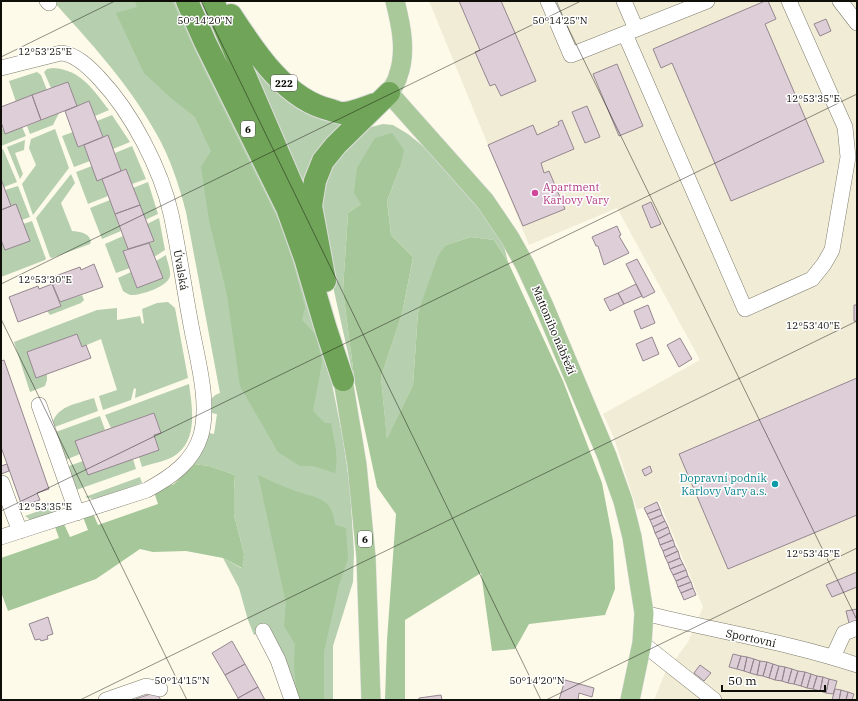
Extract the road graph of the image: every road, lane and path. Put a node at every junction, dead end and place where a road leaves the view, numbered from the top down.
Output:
1 (187, 1) edge
2 (213, 1) edge
3 (221, 1) edge
4 (395, 1) edge
5 (548, 1) edge
6 (624, 1) edge
7 (789, 1) edge
8 (840, 1) edge
9 (698, 3) edge
10 (857, 23) edge
11 (631, 31) junction
12 (1, 68) edge
13 (384, 98) junction
14 (321, 261) junction
15 (343, 380) junction
16 (39, 405) dead end
17 (2, 483) dead end
18 (76, 513) junction
19 (20, 531) junction
20 (1, 537) edge
21 (644, 613) junction
22 (857, 628) edge
23 (263, 631) dead end
24 (642, 643) junction
25 (833, 657) junction
26 (857, 665) edge
27 (160, 689) dead end
28 (106, 700) edge
29 (292, 700) edge
30 (371, 700) edge
31 (630, 700) edge
32 (714, 700) edge

1 - 15 highway, 6
2 - 14 highway, 6
3 - 13 highway, 222
4 - 13 main road
5 - 11 street
6 - 11 street
7 - 11 street
8 - 10 street
9 - 11 street
12 - 18 street, Úvalská
13 - 14 highway
13 - 21 main road, Mattoniho nábřeží
14 - 15 highway, 6
15 - 30 main road, 6
16 - 18 street
17 - 19 street
18 - 19 street, Úvalská
19 - 20 street, Úvalská
21 - 24 main road, Mattoniho nábřeží
21 - 25 street, Sportovní
22 - 25 street
23 - 29 street
24 - 31 main road, Mattoniho nábřeží
24 - 32 street
25 - 26 street, Sportovní
27 - 28 street

